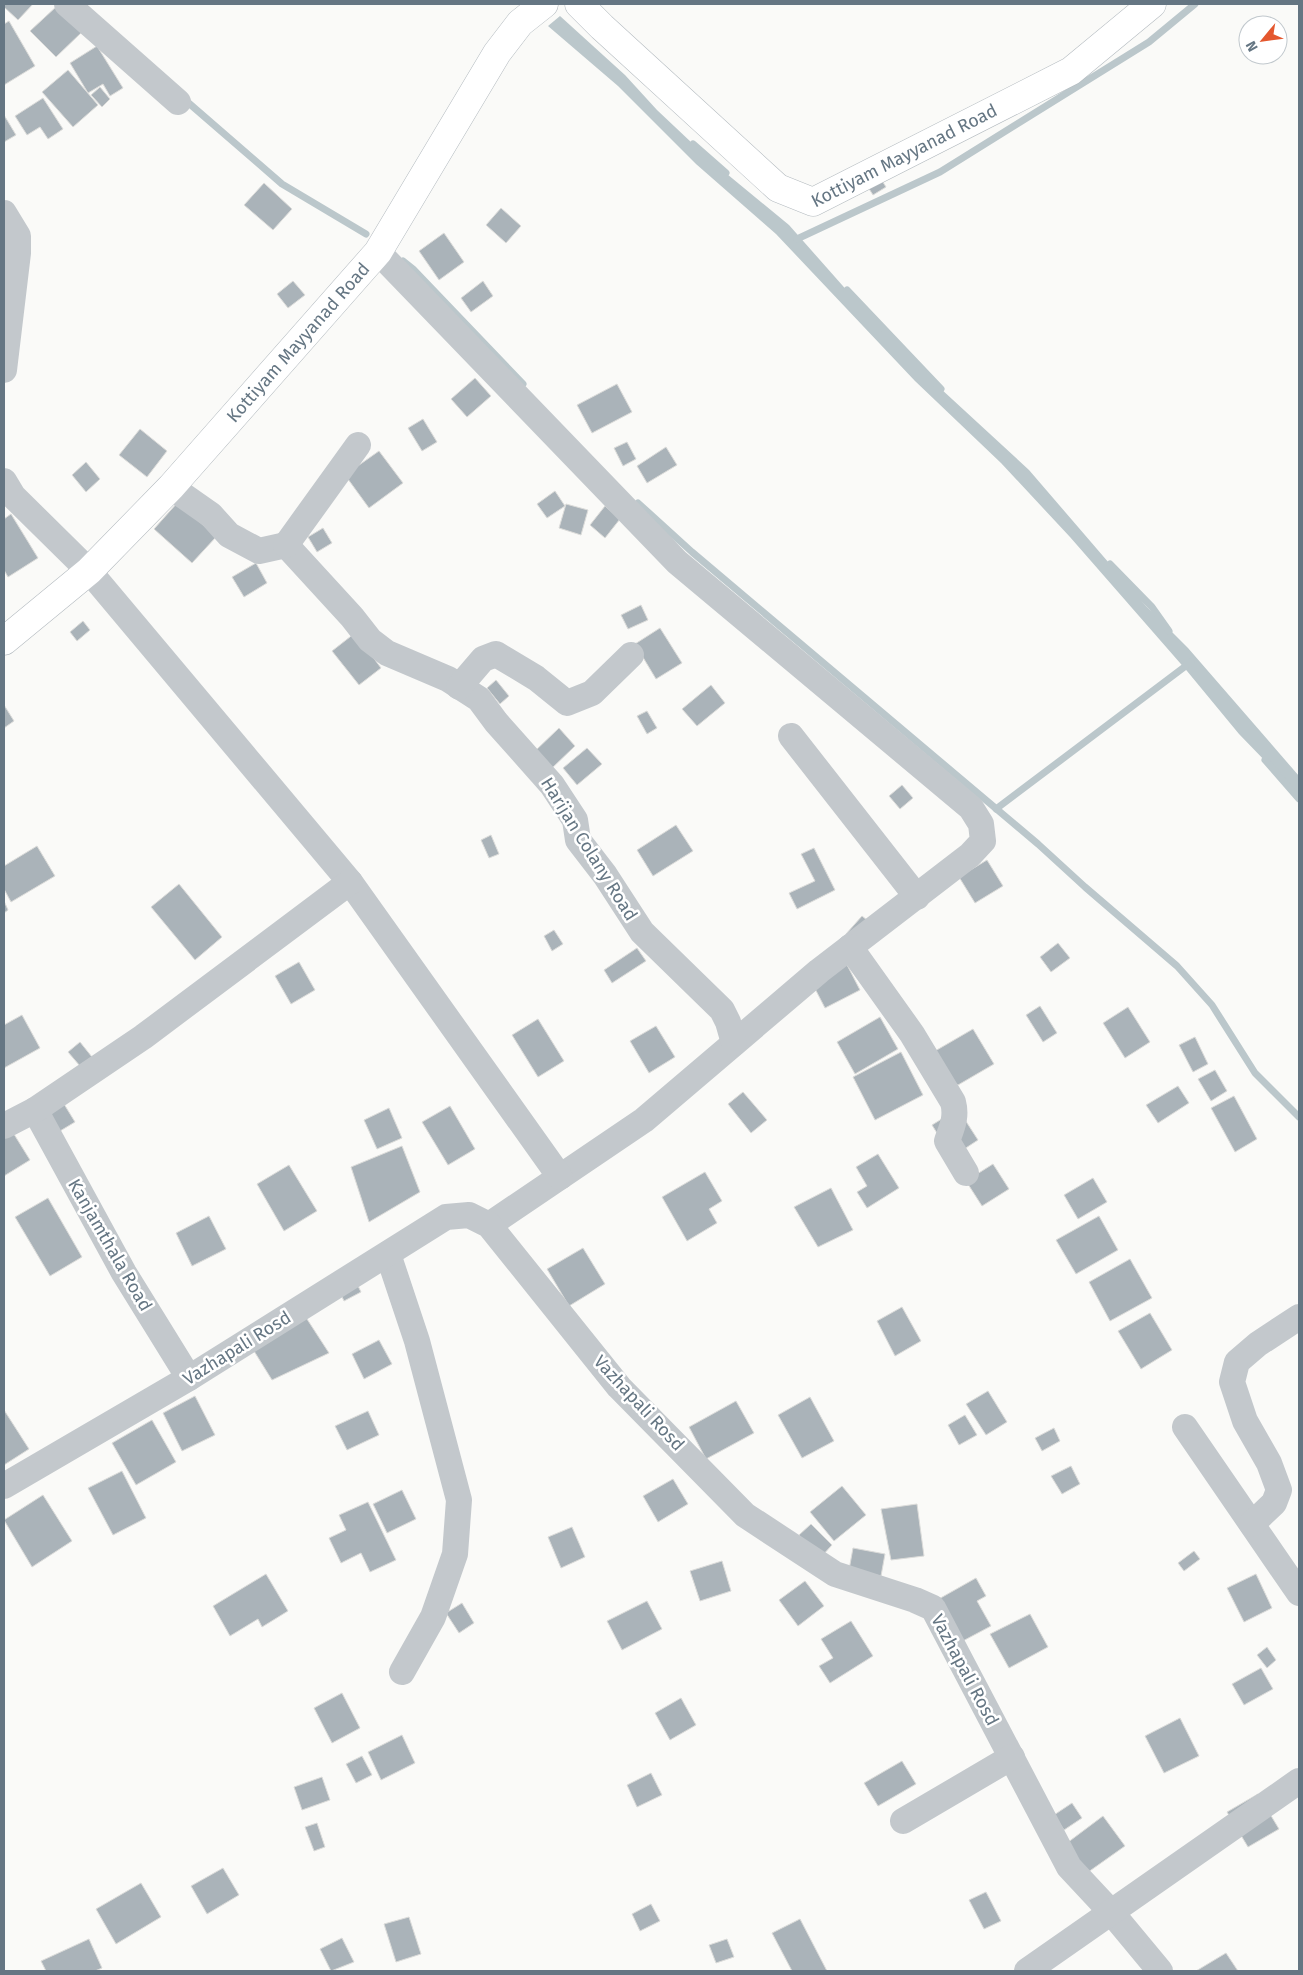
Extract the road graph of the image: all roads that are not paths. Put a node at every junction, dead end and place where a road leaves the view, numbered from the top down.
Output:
1 (67, 4) edge
2 (544, 4) edge
3 (579, 4) edge
4 (1152, 4) edge
5 (178, 102) dead end
6 (4, 213) edge
7 (378, 252) junction
8 (4, 370) edge
9 (358, 445) dead end
10 (4, 481) edge
11 (171, 487) junction
12 (286, 546) junction
13 (89, 571) junction
14 (4, 641) edge
15 (631, 655) dead end
16 (459, 686) junction
17 (791, 736) dead end
18 (350, 882) junction
19 (917, 896) junction
20 (850, 947) junction
21 (734, 1043) junction
22 (35, 1110) junction
23 (4, 1126) edge
24 (966, 1173) dead end
25 (560, 1177) junction
26 (489, 1225) junction
27 (388, 1254) junction
28 (1299, 1317) edge
29 (189, 1378) junction
30 (1185, 1427) dead end
31 (4, 1486) edge
32 (1252, 1524) junction
33 (1299, 1593) edge
34 (402, 1672) dead end
35 (1012, 1757) junction
36 (1299, 1782) edge
37 (903, 1821) dead end
38 (1111, 1912) junction
39 (1027, 1971) edge
40 (1160, 1971) edge

1 - 5 street
2 - 7 street, Kottiyam Mayyanad Road
3 - 4 street, Kottiyam Mayyanad Road
6 - 8 street
7 - 11 street, Kottiyam Mayyanad Road
7 - 19 street
9 - 12 street
10 - 13 street
11 - 12 street
11 - 13 street, Kottiyam Mayyanad Road
12 - 16 street, Harijan Colany Road
13 - 14 street, Kottiyam Mayyanad Road
13 - 18 street
15 - 16 street
16 - 21 street, Harijan Colany Road
17 - 19 street
18 - 22 street
18 - 25 street
19 - 20 street
20 - 21 street
20 - 24 street
21 - 25 street
22 - 23 street
22 - 29 street, Kanjamthala Road
25 - 26 street
26 - 27 street, Vazhapali Rosd
26 - 35 street, Vazhapali Rosd
27 - 29 street, Vazhapali Rosd
27 - 34 street
28 - 32 street
29 - 31 street, Vazhapali Rosd
30 - 32 street
32 - 33 street
35 - 37 street
35 - 38 street, Vazhapali Rosd
36 - 38 street
38 - 39 street
38 - 40 street, Vazhapali Rosd

